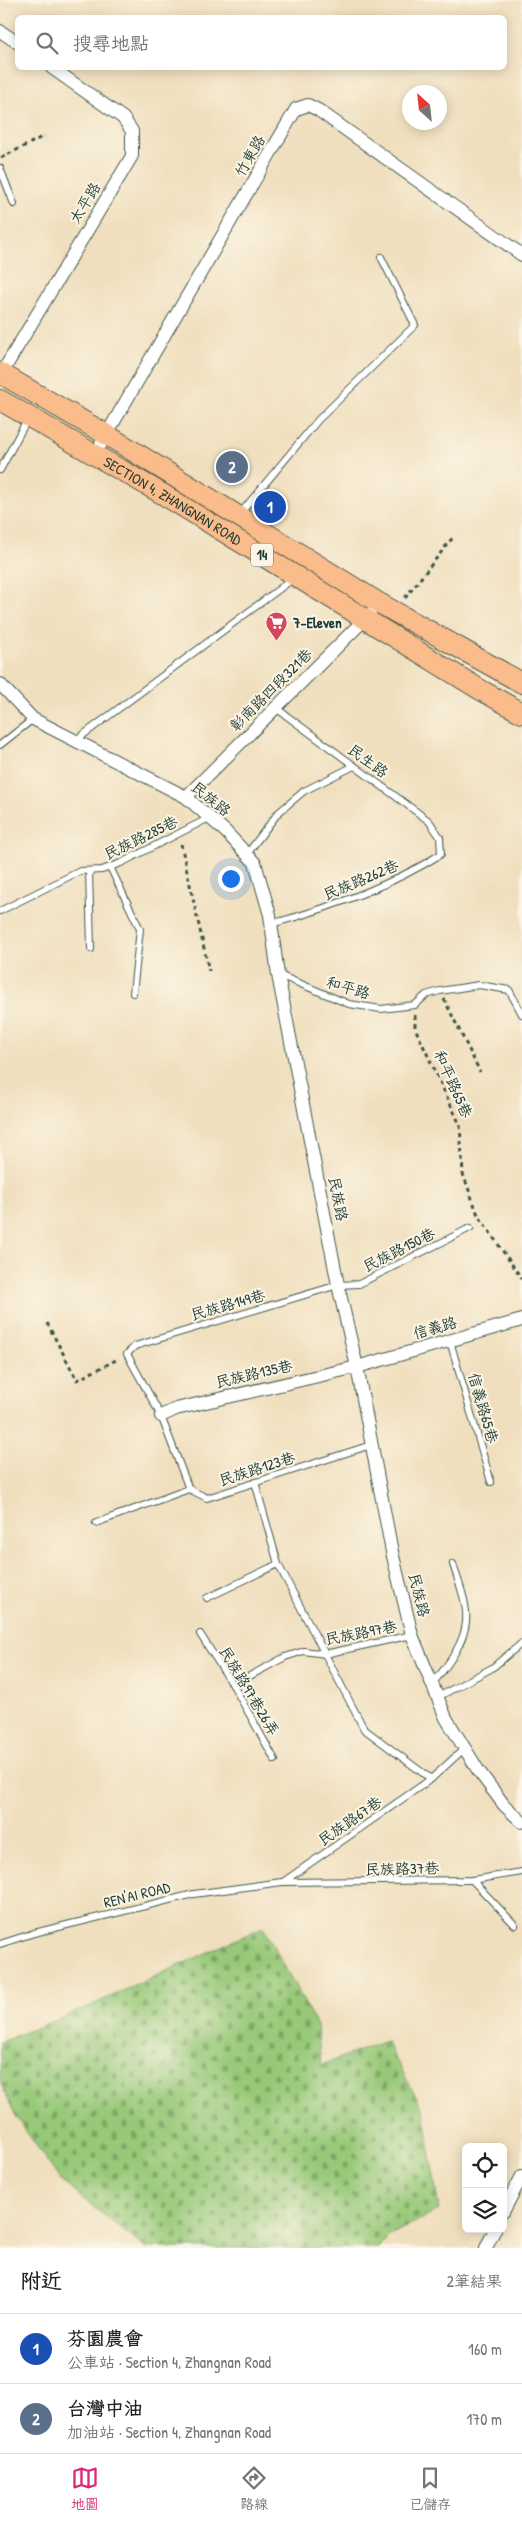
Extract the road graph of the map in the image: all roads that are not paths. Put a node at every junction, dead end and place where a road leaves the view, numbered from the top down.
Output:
1 (0, 31) edge
2 (15, 41) edge
3 (55, 70) edge
4 (0, 168) edge
5 (14, 204) dead end
6 (522, 255) edge
7 (381, 257) dead end
8 (0, 374) edge
9 (0, 400) edge
10 (29, 416) junction
11 (107, 435) junction
12 (94, 456) junction
13 (0, 470) edge
14 (233, 525) junction
15 (296, 576) junction
16 (386, 608) junction
17 (366, 619) junction
18 (522, 683) edge
19 (0, 684) edge
20 (276, 708) junction
21 (522, 713) edge
22 (33, 719) junction
23 (74, 741) junction
24 (0, 745) edge
25 (354, 766) junction
26 (186, 797) junction
27 (209, 818) junction
28 (440, 837) joint
29 (247, 854) junction
30 (110, 867) junction
31 (89, 871) junction
32 (0, 910) edge
33 (271, 924) junction
34 (90, 949) dead end
35 (278, 975) junction
36 (134, 993) dead end
37 (522, 1014) edge
38 (470, 1228) dead end
39 (338, 1285) junction
40 (522, 1320) edge
41 (450, 1340) junction
42 (357, 1366) junction
43 (160, 1416) junction
44 (370, 1445) junction
45 (256, 1482) junction
46 (492, 1482) dead end
47 (189, 1489) junction
48 (96, 1523) dead end
49 (278, 1564) junction
50 (453, 1564) dead end
51 (207, 1598) dead end
52 (200, 1634) dead end
53 (412, 1635) junction
54 (522, 1643) edge
55 (325, 1654) junction
56 (432, 1684) junction
57 (233, 1685) junction
58 (438, 1697) junction
59 (465, 1748) junction
60 (275, 1760) dead end
61 (431, 1779) junction
62 (522, 1822) edge
63 (522, 1872) edge
64 (472, 1880) junction
65 (282, 1882) junction
66 (515, 1925) dead end
67 (0, 1944) edge
68 (522, 2176) edge
69 (507, 2204) edge
70 (493, 2233) edge
71 (486, 2248) edge

1 - 2 street
3 - 8 street, 太平路
4 - 5 lane
6 - 11 street, 竹東路
7 - 14 lane
8 - 11 main road, SECTION 4, ZHANGNAN ROAD / 14
9 - 10 main road, SECTION 4, ZHANGNAN ROAD / 14
10 - 12 main road, SECTION 4, ZHANGNAN ROAD / 14
10 - 13 lane
11 - 12 street, 竹東路
11 - 14 main road, SECTION 4, ZHANGNAN ROAD / 14
12 - 14 main road, SECTION 4, ZHANGNAN ROAD / 14
14 - 15 main road, SECTION 4, ZHANGNAN ROAD / 14
14 - 16 main road, SECTION 4, ZHANGNAN ROAD / 14
15 - 17 main road, SECTION 4, ZHANGNAN ROAD / 14
15 - 23 lane
16 - 17 street, 彰南路四段321巷
16 - 18 main road, SECTION 4, ZHANGNAN ROAD / 14
17 - 20 street, 彰南路四段321巷
17 - 21 main road, SECTION 4, ZHANGNAN ROAD / 14
19 - 22 street, 民族路
20 - 25 lane, 民生路
20 - 26 street, 彰南路四段321巷
22 - 23 street, 民族路
22 - 24 lane
23 - 26 street, 民族路
25 - 28 lane, 民生路
25 - 29 lane
26 - 27 street, 民族路
27 - 29 street, 民族路
27 - 30 lane, 民族路285巷
28 - 33 lane, 民族路262巷
29 - 33 street, 民族路
30 - 31 lane, 民族路285巷
30 - 36 lane
31 - 32 lane, 民族路285巷
31 - 34 lane
33 - 35 street, 民族路
35 - 37 lane, 和平路
35 - 39 street, 民族路
38 - 39 lane, 民族路150巷
39 - 42 street, 民族路
39 - 43 lane, 民族路149巷
40 - 41 street, 信義路
41 - 42 street, 信義路
41 - 46 lane, 信義路65巷
42 - 43 street, 民族路135巷
42 - 44 street, 民族路
43 - 47 lane
44 - 45 lane, 民族路123巷
44 - 53 street, 民族路
45 - 47 lane, 民族路123巷
45 - 49 lane
47 - 48 lane
49 - 51 lane
49 - 55 lane
50 - 56 lane
52 - 57 lane, 民族路97巷26弄
53 - 55 lane, 民族路97巷
53 - 56 street, 民族路
54 - 58 lane
55 - 57 lane, 民族路97巷
55 - 61 lane
56 - 58 street, 民族路
57 - 60 lane, 民族路97巷26弄
58 - 59 street, 民族路
59 - 61 lane, 民族路67巷
59 - 62 street, 民族路
61 - 65 lane, 民族路67巷
63 - 64 lane, 民族路37巷
64 - 65 lane, 民族路37巷
64 - 66 lane
65 - 67 lane, REN'AI ROAD
68 - 69 street
70 - 71 street

